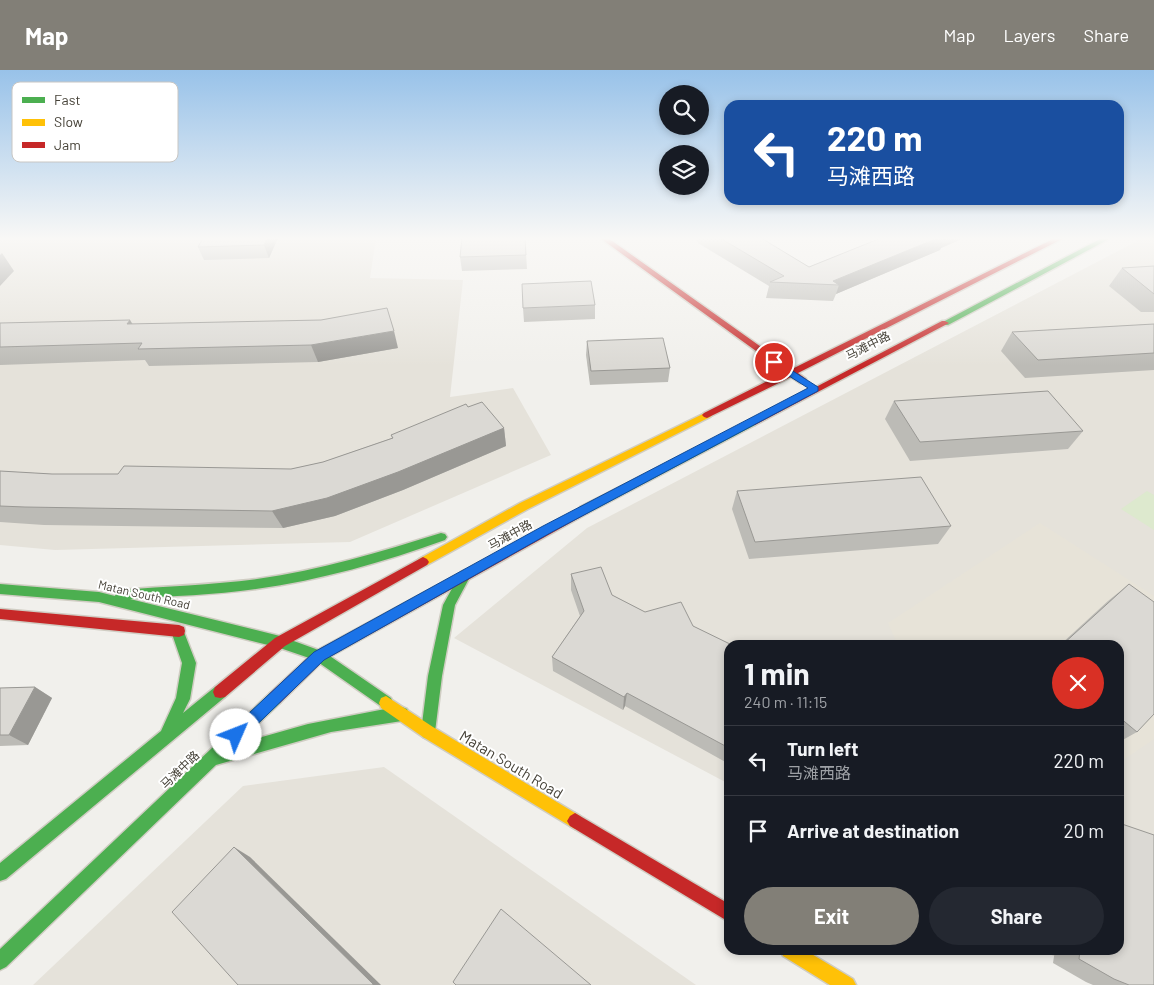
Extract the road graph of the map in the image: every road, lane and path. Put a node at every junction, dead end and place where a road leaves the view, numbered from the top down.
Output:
1 (662, 281) edge
2 (975, 281) edge
3 (1025, 281) edge
4 (789, 373) junction
5 (815, 389) junction
6 (524, 506) junction
7 (465, 575) junction
8 (0, 589) edge
9 (99, 597) junction
10 (0, 614) edge
11 (187, 632) junction
12 (280, 642) junction
13 (319, 656) junction
14 (402, 714) junction
15 (428, 732) junction
16 (164, 738) junction
17 (209, 761) junction
18 (0, 873) edge
19 (724, 911) edge
20 (797, 955) edge
21 (0, 961) edge
22 (847, 985) edge

1 - 4 main road
2 - 4 main road, 马滩中路
3 - 5 main road, 马滩中路
4 - 5 main road
4 - 6 main road, 马滩中路
5 - 7 main road, 马滩中路
6 - 9 main road
6 - 12 main road, 马滩中路
7 - 13 main road, 马滩中路
7 - 15 main road
8 - 9 main road, Matan South Road
9 - 12 main road, Matan South Road
10 - 11 main road, Matan South Road
11 - 12 main road, Matan South Road
11 - 16 main road
12 - 13 main road, Matan South Road
12 - 16 main road, 马滩中路
13 - 14 main road, Matan South Road
13 - 17 main road, 马滩中路
14 - 15 main road, Matan South Road
14 - 17 main road
15 - 19 main road, Matan South Road
16 - 18 main road, 马滩中路
17 - 21 main road, 马滩中路
20 - 22 main road

